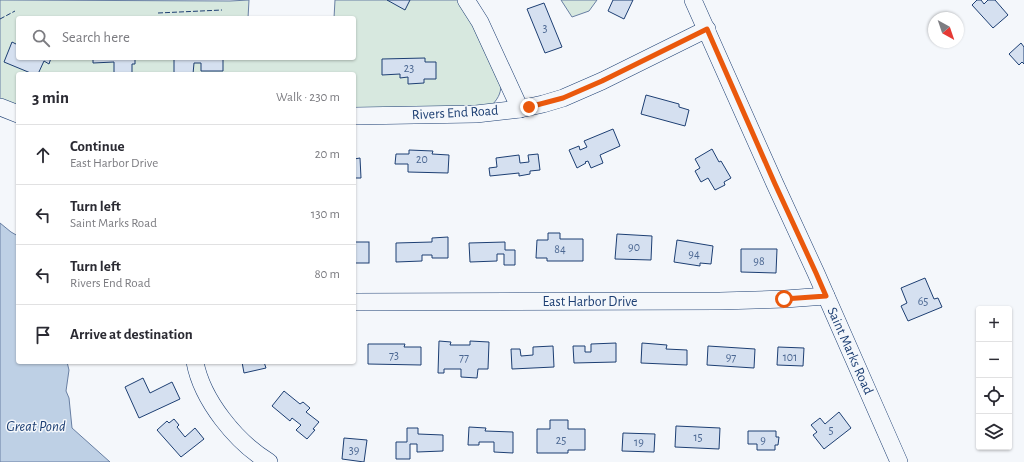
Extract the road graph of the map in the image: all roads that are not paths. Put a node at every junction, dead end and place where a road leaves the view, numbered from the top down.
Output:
1 (466, 0) edge
2 (693, 0) edge
3 (707, 29) junction
4 (0, 108) edge
5 (520, 109) junction
6 (16, 113) edge
7 (356, 116) edge
8 (826, 296) junction
9 (356, 302) edge
10 (195, 364) edge
11 (269, 462) edge
12 (899, 462) edge

1 - 5 street
2 - 3 street, Saint Marks Road
3 - 5 street, Rivers End Road
3 - 8 street, Saint Marks Road
4 - 6 street
5 - 7 street, Rivers End Road
8 - 9 street, East Harbor Drive
8 - 12 street, Saint Marks Road
10 - 11 street

